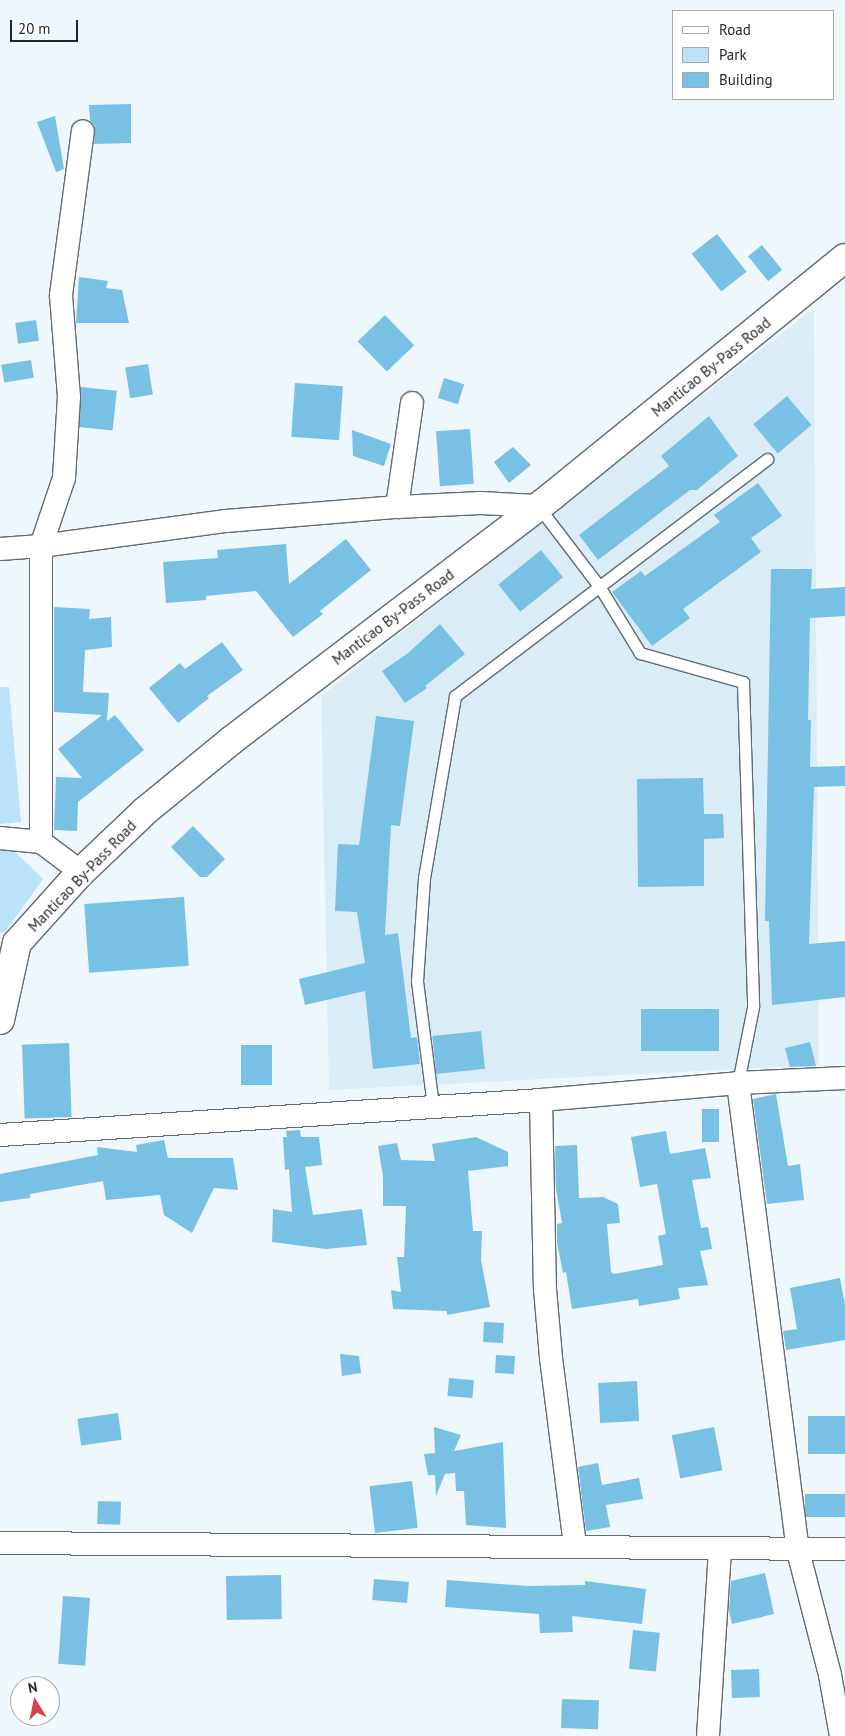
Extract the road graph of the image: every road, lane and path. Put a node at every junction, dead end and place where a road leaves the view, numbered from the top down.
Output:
1 (83, 130) dead end
2 (845, 258) edge
3 (412, 403) dead end
4 (768, 459) dead end
5 (538, 506) junction
6 (397, 507) junction
7 (41, 546) junction
8 (0, 549) edge
9 (599, 586) junction
10 (0, 838) edge
11 (41, 842) junction
12 (81, 872) junction
13 (8, 943) edge
14 (0, 1020) edge
15 (845, 1078) edge
16 (738, 1083) junction
17 (540, 1100) junction
18 (433, 1106) junction
19 (0, 1135) edge
20 (0, 1543) edge
21 (575, 1546) junction
22 (720, 1549) junction
23 (845, 1549) edge
24 (798, 1551) junction
25 (708, 1736) edge
26 (841, 1736) edge

1 - 7 street
2 - 5 street, Manticao By-Pass Road
3 - 6 street
4 - 9 lane
5 - 6 street
5 - 9 lane
5 - 12 street, Manticao By-Pass Road
6 - 7 street
7 - 8 street
7 - 11 street
9 - 16 lane
9 - 18 lane
10 - 11 street
11 - 12 street
12 - 13 street, Manticao By-Pass Road
13 - 14 street, Manticao By-Pass Road
15 - 16 street
16 - 17 street
16 - 24 street
17 - 18 street
17 - 21 street
18 - 19 street
20 - 21 street
21 - 22 street
22 - 24 street
22 - 25 street
23 - 24 street
24 - 26 street

